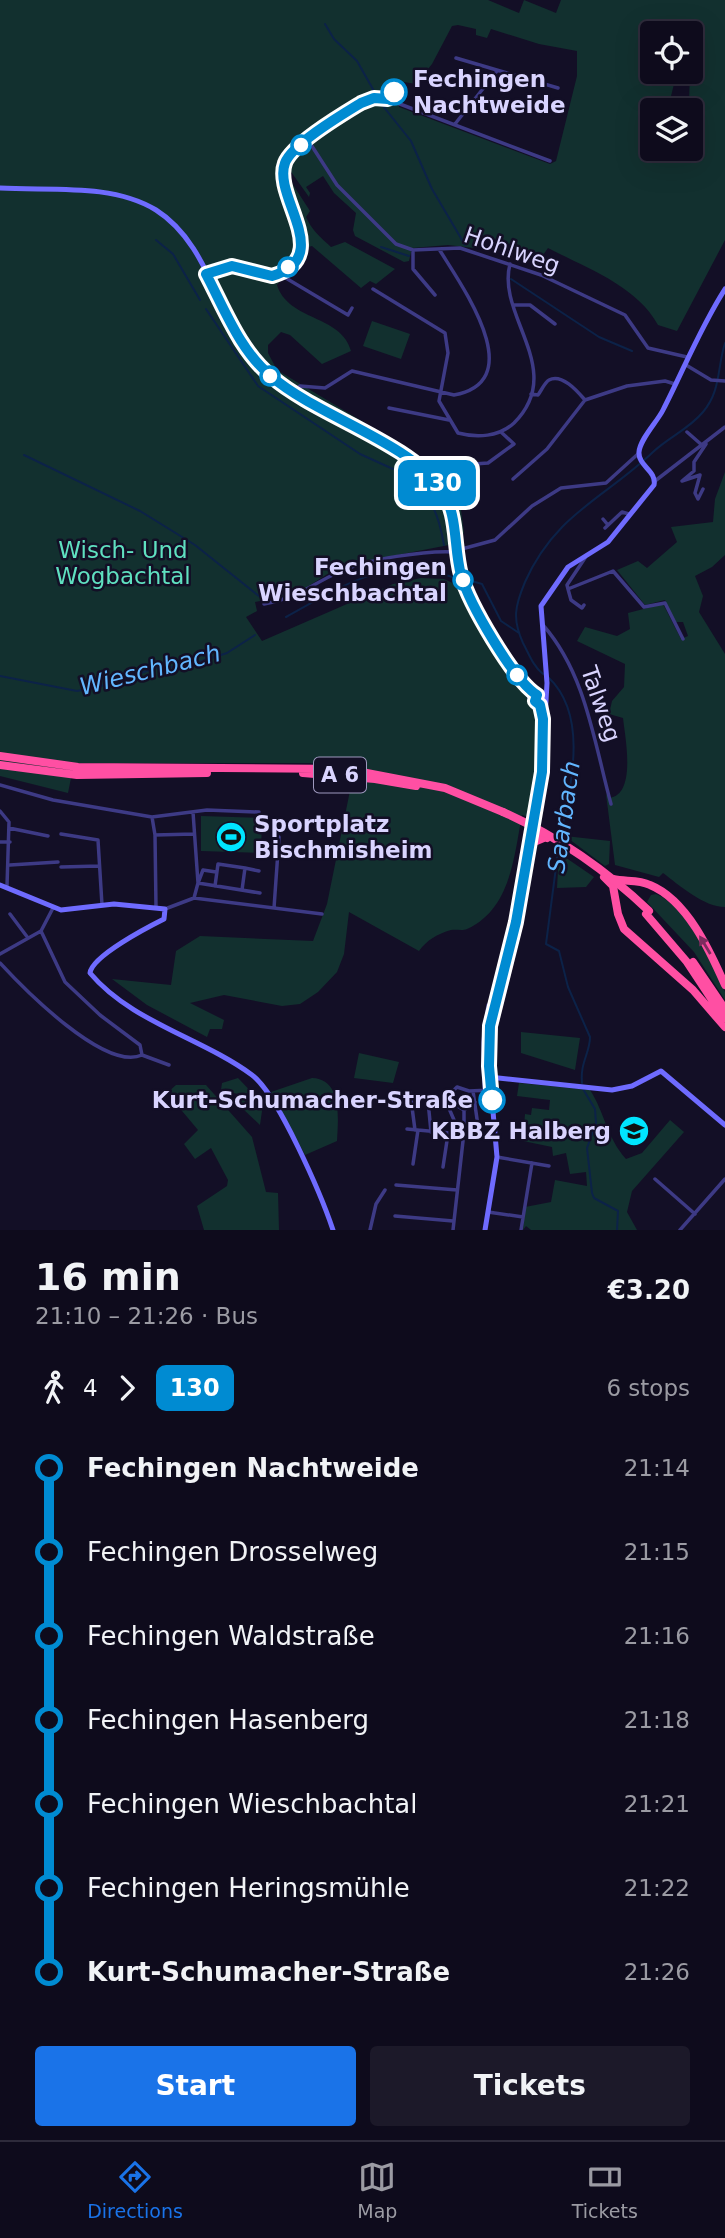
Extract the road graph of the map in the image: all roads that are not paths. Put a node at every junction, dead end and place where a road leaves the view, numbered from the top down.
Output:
1 (456, 58) dead end
2 (497, 71) junction
3 (558, 88) dead end
4 (455, 124) junction
5 (309, 140) junction
6 (550, 161) dead end
7 (0, 188) edge
8 (439, 248) junction
9 (413, 250) junction
10 (510, 264) junction
11 (281, 273) junction
12 (206, 274) junction
13 (373, 289) dead end
14 (725, 289) edge
15 (435, 295) dead end
16 (514, 305) junction
17 (352, 308) dead end
18 (555, 324) dead end
19 (687, 357) junction
20 (684, 364) junction
21 (720, 381) edge
22 (675, 384) junction
23 (292, 392) junction
24 (439, 393) junction
25 (531, 394) junction
26 (585, 400) junction
27 (389, 408) dead end
28 (449, 420) junction
29 (725, 427) edge
30 (501, 432) junction
31 (687, 432) dead end
32 (705, 445) junction
33 (639, 453) junction
34 (474, 464) dead end
35 (513, 479) dead end
36 (655, 481) junction
37 (703, 489) dead end
38 (629, 514) junction
39 (603, 519) dead end
40 (458, 551) junction
41 (586, 556) junction
42 (568, 590) junction
43 (264, 604) dead end
44 (584, 605) dead end
45 (542, 623) junction
46 (682, 639) dead end
47 (519, 678) junction
48 (547, 683) junction
49 (526, 689) junction
50 (538, 696) junction
51 (542, 705) junction
52 (544, 727) junction
53 (0, 757) edge
54 (0, 765) edge
55 (172, 772) junction
56 (0, 785) edge
57 (611, 804) dead end
58 (0, 811) edge
59 (259, 811) dead end
60 (193, 812) junction
61 (152, 817) junction
62 (531, 827) junction
63 (9, 828) junction
64 (61, 834) dead end
65 (194, 834) junction
66 (155, 835) junction
67 (48, 836) dead end
68 (279, 837) dead end
69 (548, 837) junction
70 (0, 842) edge
71 (10, 842) junction
72 (526, 859) junction
73 (9, 865) junction
74 (99, 866) junction
75 (246, 869) junction
76 (259, 871) dead end
77 (216, 872) junction
78 (606, 876) junction
79 (636, 881) junction
80 (198, 883) junction
81 (3, 885) edge
82 (215, 886) junction
83 (242, 891) junction
84 (260, 893) dead end
85 (194, 898) junction
86 (102, 905) junction
87 (616, 906) junction
88 (156, 907) junction
89 (53, 908) junction
90 (164, 909) junction
91 (274, 909) junction
92 (648, 913) junction
93 (10, 914) dead end
94 (322, 914) dead end
95 (41, 931) junction
96 (28, 938) junction
97 (0, 954) edge
98 (0, 963) edge
99 (725, 985) edge
100 (490, 1007) junction
101 (725, 1009) edge
102 (725, 1019) edge
103 (725, 1027) edge
104 (142, 1055) junction
105 (169, 1065) dead end
106 (489, 1077) junction
107 (488, 1090) junction
108 (473, 1091) junction
109 (410, 1092) dead end
110 (428, 1101) dead end
111 (475, 1102) junction
112 (454, 1104) dead end
113 (464, 1110) junction
114 (464, 1124) dead end
115 (725, 1125) edge
116 (478, 1126) dead end
117 (407, 1129) dead end
118 (416, 1130) junction
119 (431, 1132) junction
120 (448, 1134) junction
121 (461, 1134) junction
122 (497, 1157) junction
123 (533, 1163) junction
124 (413, 1164) dead end
125 (549, 1166) dead end
126 (443, 1167) dead end
127 (655, 1179) dead end
128 (725, 1179) edge
129 (396, 1185) dead end
130 (457, 1190) junction
131 (385, 1191) dead end
132 (488, 1212) junction
133 (695, 1214) junction
134 (394, 1216) dead end
135 (523, 1217) junction
136 (453, 1221) junction
137 (333, 1230) edge
138 (370, 1230) edge
139 (453, 1230) edge
140 (485, 1230) edge
141 (521, 1230) edge
142 (680, 1230) edge

1 - 2 street
2 - 3 street
2 - 4 street
4 - 5 street
4 - 6 street
5 - 9 street
5 - 11 street
7 - 12 main road
8 - 9 street, Hohlweg
8 - 10 street, Hohlweg
8 - 24 street
9 - 15 street
10 - 16 street
10 - 19 street, Hohlweg
11 - 12 street
11 - 17 street
12 - 23 main road
13 - 24 street
14 - 19 main road
16 - 18 street
16 - 25 street
19 - 20 main road
20 - 21 street
20 - 22 main road
22 - 26 street
22 - 33 main road
23 - 24 street
23 - 40 main road
24 - 28 street
25 - 26 street
25 - 30 street
26 - 35 street
27 - 28 street
28 - 30 street
29 - 32 street
30 - 34 street
31 - 32 street
32 - 36 street
32 - 37 street
33 - 36 main road
33 - 40 street
36 - 38 main road
38 - 39 street
38 - 41 main road
40 - 43 street
40 - 47 main road
41 - 42 street
41 - 45 main road
42 - 44 street
42 - 46 street
45 - 48 main road
45 - 57 street, Talweg
47 - 49 main road
47 - 50 main road
48 - 50 main road
48 - 51 main road
49 - 50 main road
49 - 52 main road
50 - 51 main road
51 - 52 main road
52 - 62 main road
53 - 55 highway, A 6
54 - 55 highway, A 6
55 - 92 highway, A 6, bridge
56 - 61 street
58 - 63 street
59 - 60 street
60 - 61 street
60 - 65 street
61 - 66 street
62 - 69 highway
62 - 72 main road
63 - 67 street
63 - 71 street
64 - 74 street
65 - 66 street
65 - 80 street
66 - 88 street
68 - 91 street
69 - 72 highway
69 - 78 highway, bridge
70 - 71 street
71 - 73 street
72 - 100 main road
73 - 74 street
73 - 81 street
74 - 86 street
75 - 76 street
75 - 77 street
75 - 83 street
77 - 80 street
77 - 82 street
78 - 79 highway
78 - 87 highway
79 - 87 highway
99 -> 79 highway
80 - 82 street
80 - 85 street
81 - 89 main road
82 - 83 street
83 - 84 street
85 - 90 street
85 - 91 street
86 - 88 main road
86 - 89 main road
87 - 103 highway
88 - 90 main road
89 - 95 street
90 - 137 main road
91 - 94 street
92 - 101 highway, A 6
92 - 102 highway, A 6
93 - 96 street
95 - 96 street
95 - 104 street
96 - 97 street
98 - 104 street
100 - 106 main road
100 - 107 street
104 - 105 street
106 - 107 main road
106 - 115 main road
107 - 108 street
107 - 122 main road
108 - 111 street
108 - 121 street
109 - 118 street
110 - 119 street
111 - 113 street
111 - 116 street
112 - 113 street
113 - 114 street
117 - 118 street
118 - 119 street
118 - 124 street
119 - 120 street
120 - 121 street
120 - 126 street
121 - 130 street
122 - 123 street
122 - 132 main road
123 - 125 street
123 - 135 street
127 - 133 street
128 - 133 street
129 - 130 street
130 - 136 street
131 - 138 street
132 - 135 street
132 - 140 main road
133 - 142 street
134 - 136 street
135 - 141 street
136 - 139 street

